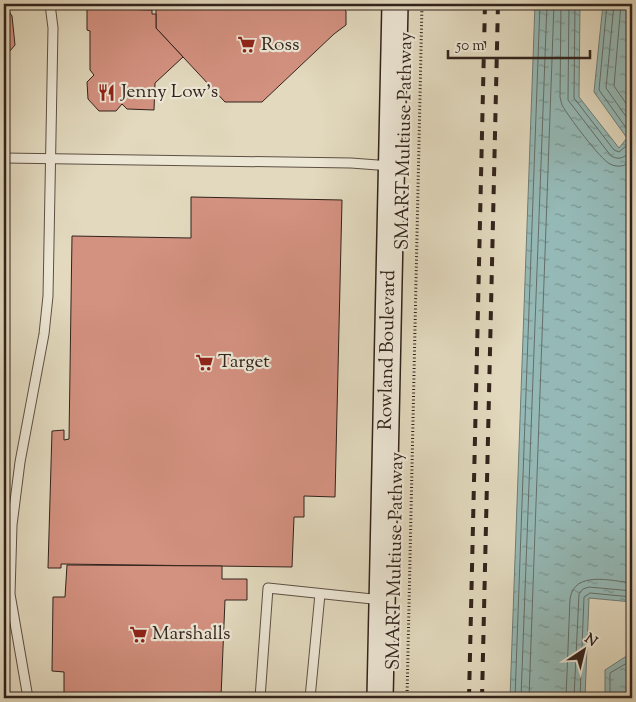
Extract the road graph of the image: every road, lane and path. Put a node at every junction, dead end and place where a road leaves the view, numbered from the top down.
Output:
1 (50, 4) edge
2 (395, 4) edge
3 (422, 4) edge
4 (4, 158) edge
5 (50, 160) junction
6 (392, 166) junction
7 (320, 594) junction
8 (382, 600) junction
9 (28, 698) edge
10 (260, 698) edge
11 (310, 698) edge
12 (380, 698) edge
13 (407, 698) edge

1 - 5 lane
2 - 6 street, Rowland Boulevard
3 - 13 path, SMART Multiuse Pathway
4 - 5 lane
5 - 6 lane
5 - 9 lane
6 - 8 street, Rowland Boulevard
7 - 8 lane
7 - 10 lane
7 - 11 lane
8 - 12 street, Rowland Boulevard

